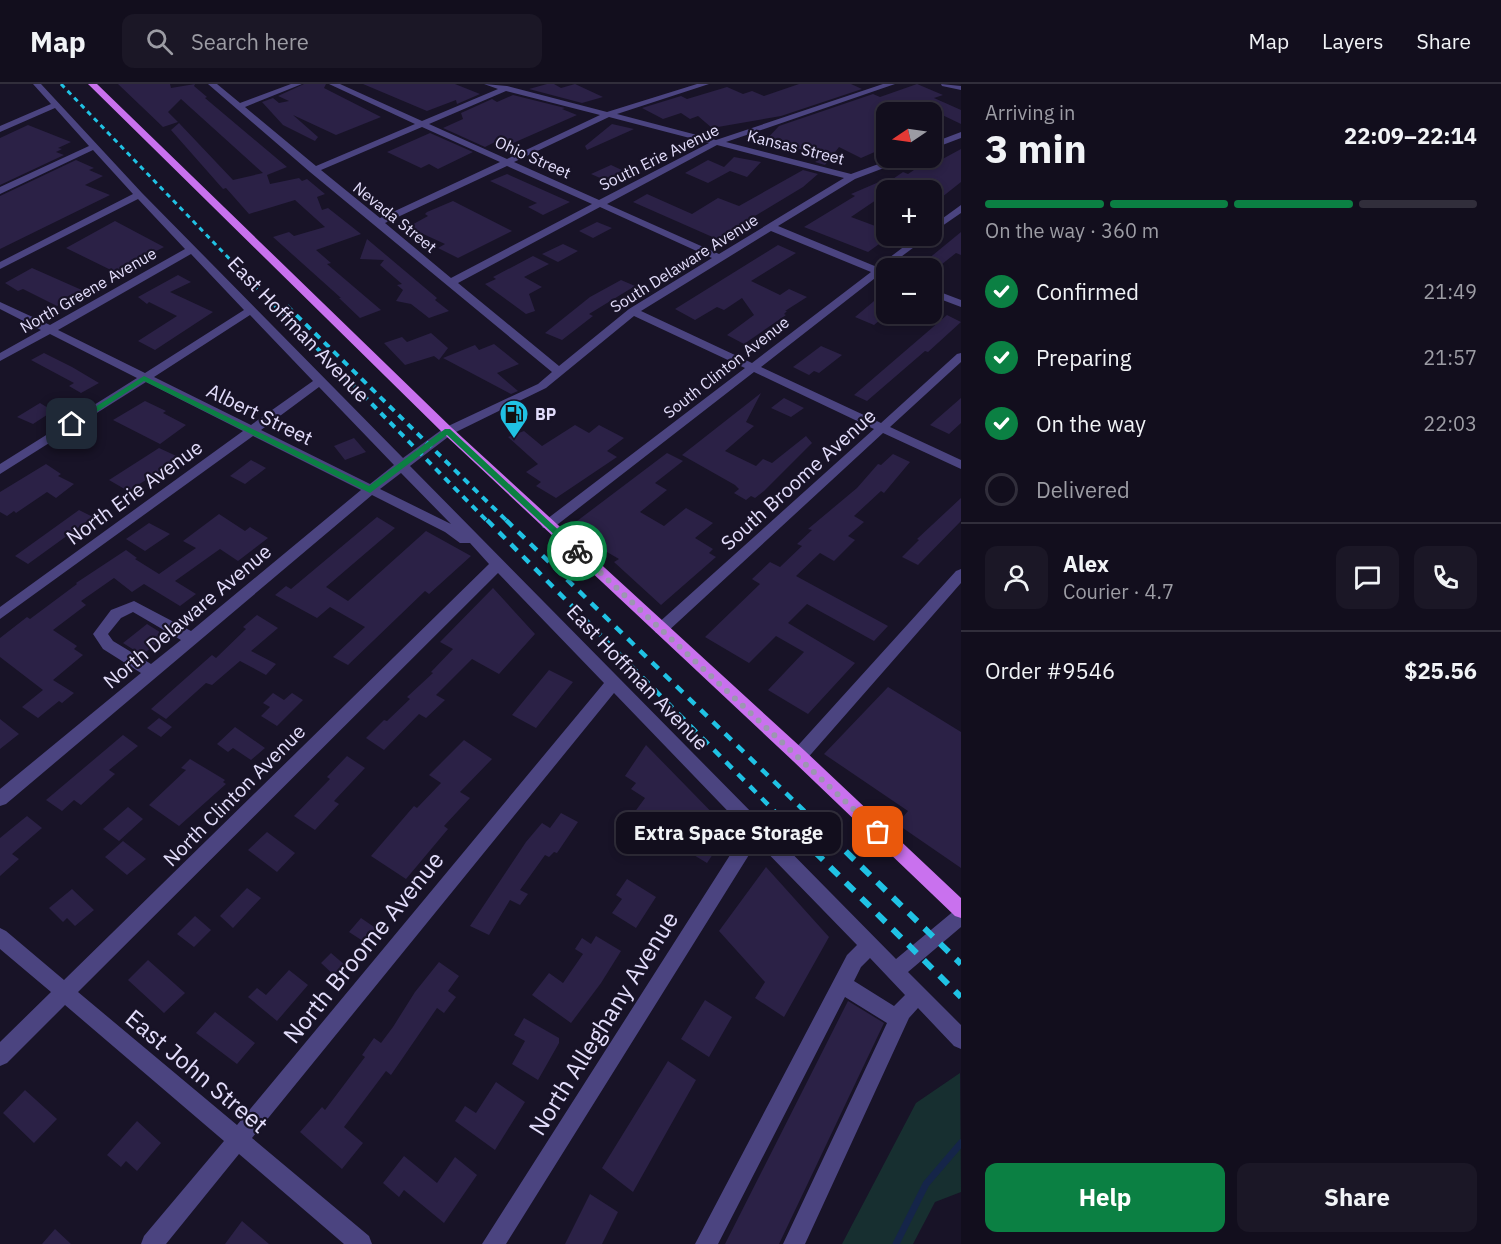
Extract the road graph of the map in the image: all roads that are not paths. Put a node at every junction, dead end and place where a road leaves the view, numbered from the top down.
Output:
1 (38, 84) edge
2 (92, 84) edge
3 (212, 84) edge
4 (298, 84) edge
5 (333, 84) edge
6 (488, 84) edge
7 (522, 84) edge
8 (705, 84) edge
9 (891, 84) edge
10 (945, 84) edge
11 (961, 88) edge
12 (506, 89) junction
13 (55, 105) junction
14 (238, 107) junction
15 (609, 114) junction
16 (423, 124) junction
17 (0, 129) edge
18 (961, 135) edge
19 (717, 142) junction
20 (942, 142) edge
21 (93, 147) junction
22 (507, 162) junction
23 (876, 168) edge
24 (314, 170) junction
25 (852, 177) junction
26 (0, 191) edge
27 (139, 195) junction
28 (599, 204) junction
29 (961, 207) edge
30 (942, 222) edge
31 (378, 223) junction
32 (771, 227) junction
33 (913, 246) edge
34 (192, 249) junction
35 (720, 258) junction
36 (899, 258) edge
37 (0, 266) edge
38 (876, 271) edge
39 (876, 277) edge
40 (451, 282) junction
41 (942, 296) edge
42 (961, 304) edge
43 (0, 305) edge
44 (251, 310) junction
45 (633, 311) junction
46 (48, 330) junction
47 (961, 356) edge
48 (0, 358) edge
49 (753, 367) junction
50 (560, 373) junction
51 (144, 378) junction
52 (320, 381) junction
53 (883, 429) junction
54 (447, 431) junction
55 (251, 432) junction
56 (401, 465) junction
57 (961, 465) edge
58 (0, 470) edge
59 (370, 490) junction
60 (548, 525) junction
61 (498, 564) junction
62 (961, 574) edge
63 (0, 614) edge
64 (662, 629) junction
65 (192, 639) junction
66 (152, 672) junction
67 (614, 682) junction
68 (799, 756) junction
69 (0, 799) edge
70 (756, 829) junction
71 (961, 910) edge
72 (961, 916) edge
73 (0, 937) edge
74 (869, 946) junction
75 (894, 972) junction
76 (842, 984) junction
77 (64, 992) junction
78 (917, 995) junction
79 (898, 1019) junction
80 (961, 1039) edge
81 (0, 1056) edge
82 (239, 1138) junction
83 (152, 1244) edge
84 (361, 1244) edge
85 (492, 1244) edge
86 (706, 1244) edge
87 (794, 1244) edge

1 - 13 street, East Hoffman Avenue
2 - 54 main road, East Hoffman Avenue
3 - 14 street, Nevada Street
4 - 14 street
5 - 16 street, Ohio Street
6 - 12 street, Kansas Street
7 - 12 street
8 - 15 street
9 - 19 street, South Erie Avenue
10 - 11 street
12 - 15 street, Kansas Street
12 - 16 street
13 - 17 street
13 - 21 street, East Hoffman Avenue
14 - 24 street, Nevada Street
15 - 19 street, Kansas Street
15 - 22 street
16 - 22 street, Ohio Street
16 - 24 street
18 - 20 street
19 - 25 street, Kansas Street
19 - 28 street, South Erie Avenue
21 - 26 street
21 - 27 street, East Hoffman Avenue
22 - 28 street, Ohio Street
22 - 31 street
23 - 25 street, South Delaware Avenue
24 - 31 street, Nevada Street
25 - 32 street, South Delaware Avenue
27 - 34 street, East Hoffman Avenue
27 - 37 street
28 - 35 street, Ohio Street
28 - 40 street, South Erie Avenue
29 - 30 street
31 - 40 street, Nevada Street
32 - 35 street, South Delaware Avenue
32 - 38 street
33 - 36 street, South Clinton Avenue
34 - 44 street, East Hoffman Avenue
34 - 46 street, North Greene Avenue
35 - 45 street, South Delaware Avenue
39 - 49 street, South Clinton Avenue
40 - 50 street, Nevada Street
41 - 42 street
43 - 46 street, Albert Street
44 - 51 street
44 - 52 street, East Hoffman Avenue
45 - 49 street
45 - 50 street, South Delaware Avenue
46 - 48 street, North Greene Avenue
46 - 51 street, Albert Street
47 - 53 street, South Broome Avenue
49 - 53 street
49 - 60 street, South Clinton Avenue
50 - 54 street, South Delaware Avenue
51 - 55 street, Albert Street
51 - 58 street
52 - 55 street, North Erie Avenue
52 - 56 street, East Hoffman Avenue
53 - 57 street
53 - 64 street, South Broome Avenue
54 - 56 street, South Delaware Avenue
54 - 60 main road, East Hoffman Avenue
55 - 59 street, Albert Street
55 - 63 street, North Erie Avenue
56 - 59 street, North Delaware Avenue
56 - 61 street, East Hoffman Avenue
59 - 61 street, Albert Street
59 - 65 street, North Delaware Avenue
60 - 64 main road, East Hoffman Avenue
61 - 67 street, East Hoffman Avenue
61 - 77 street, North Clinton Avenue
62 - 68 street
64 - 68 main road, East Hoffman Avenue
65 - 66 street, North Delaware Avenue
65 - 66 street
66 - 69 street, North Delaware Avenue
67 - 70 street, East Hoffman Avenue
67 - 82 street, North Broome Avenue
68 - 71 main road, East Hoffman Avenue
70 - 74 street, East Hoffman Avenue
70 - 85 street, North Alleghany Avenue
72 - 75 street
73 - 77 street, East John Street
74 - 75 street, East Hoffman Avenue
74 - 76 street
75 - 78 street, East Hoffman Avenue
76 - 79 street
76 - 86 street
77 - 81 street, North Clinton Avenue
77 - 82 street, East John Street
78 - 79 street
78 - 80 street, East Hoffman Avenue
79 - 87 street
82 - 83 street, North Broome Avenue
82 - 84 street, East John Street

